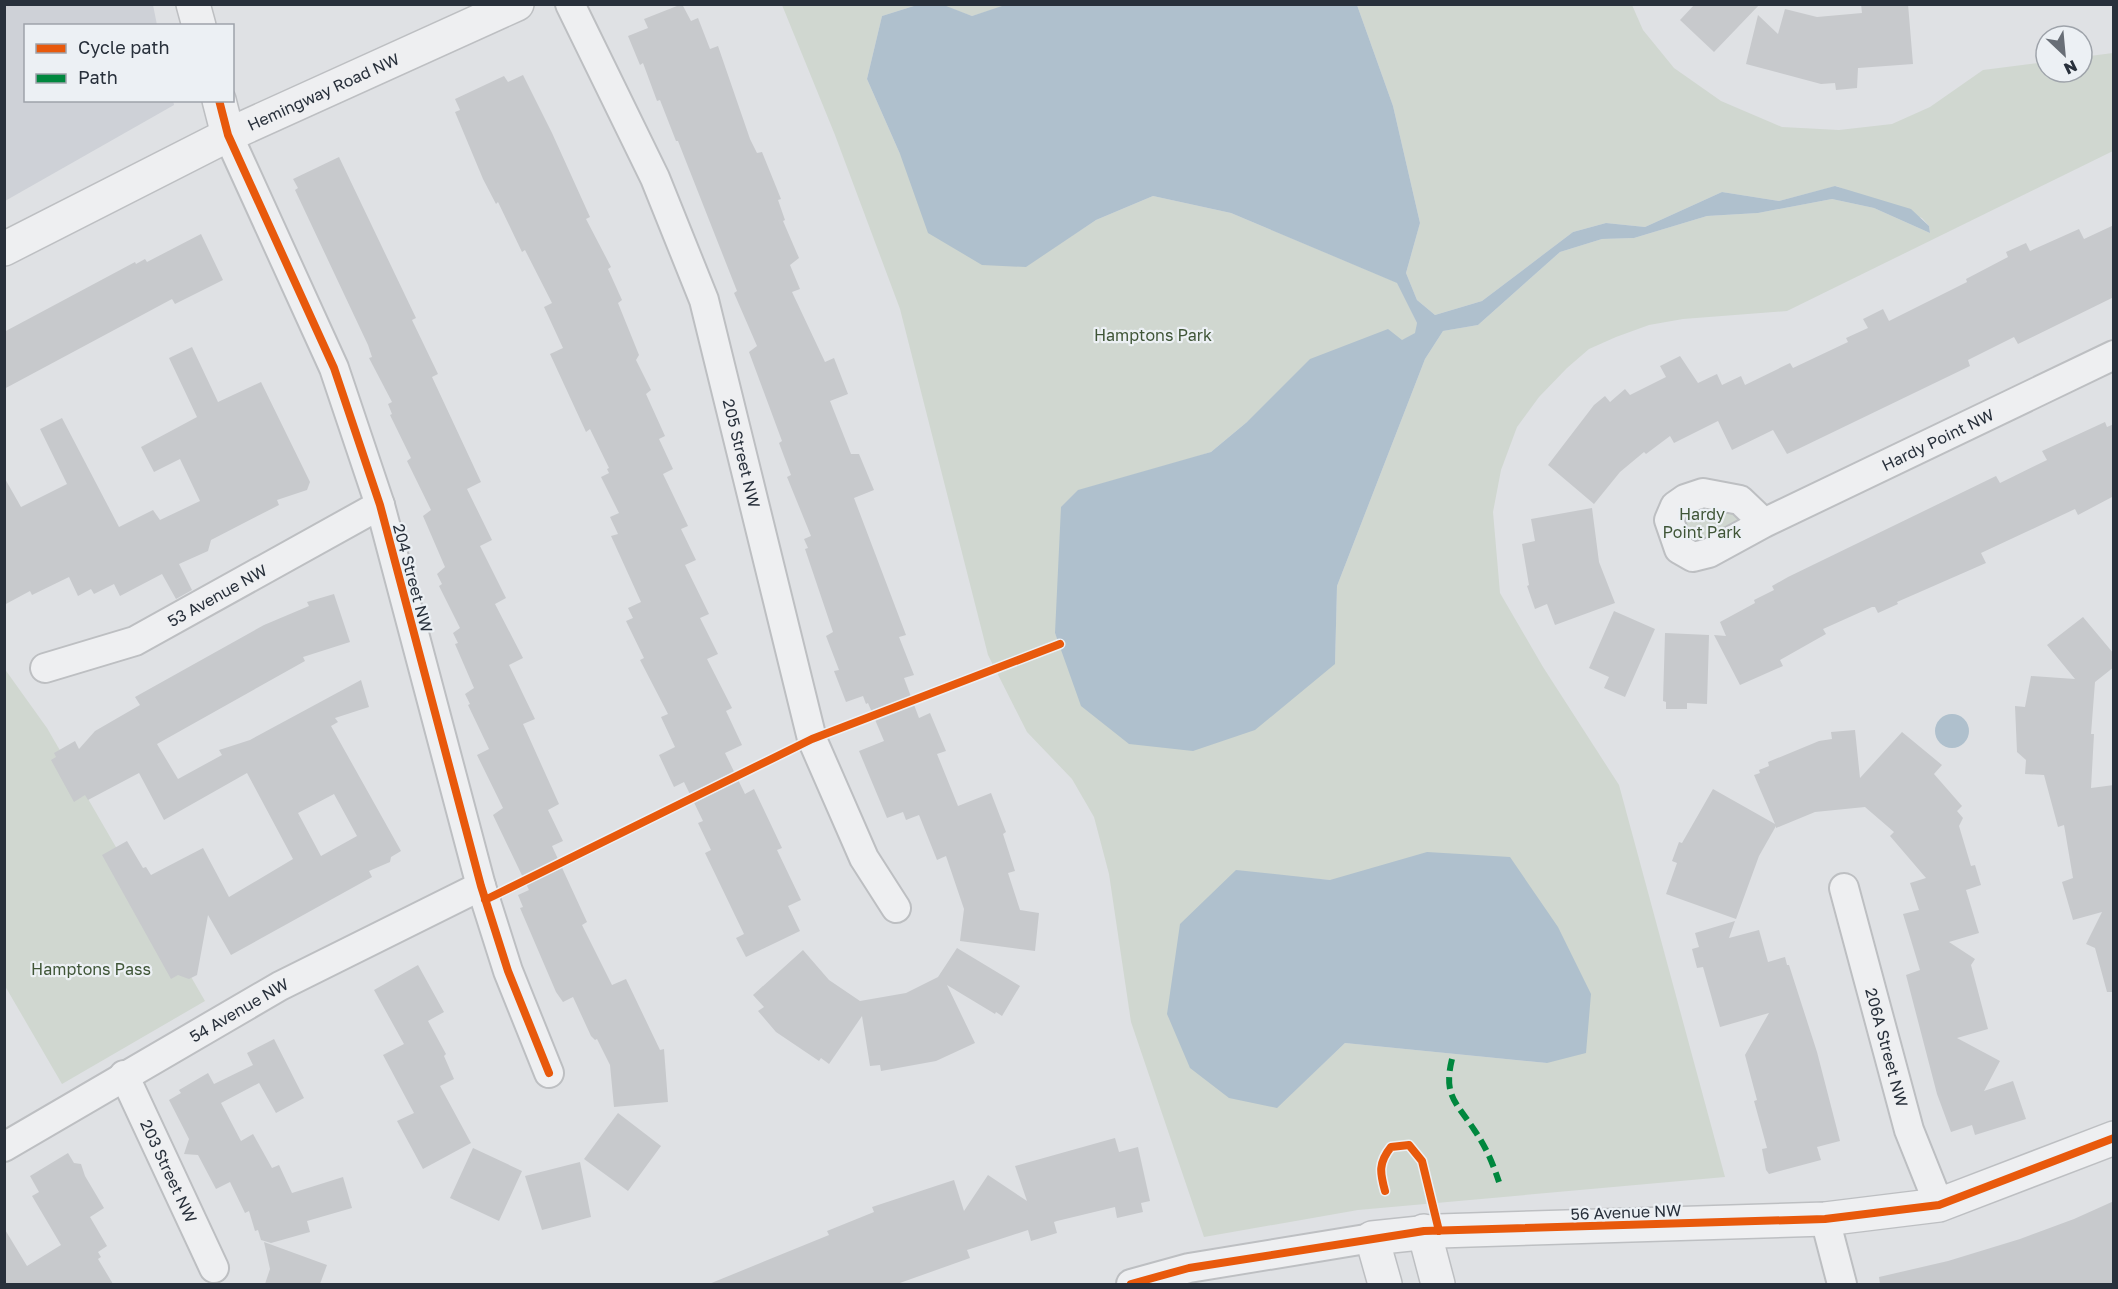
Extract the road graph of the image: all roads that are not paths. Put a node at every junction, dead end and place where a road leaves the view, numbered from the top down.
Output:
1 (193, 4) edge
2 (517, 4) edge
3 (570, 4) edge
4 (198, 24) edge
5 (220, 102) edge
6 (228, 135) junction
7 (4, 249) edge
8 (2114, 355) edge
9 (380, 505) junction
10 (1764, 523) dead end
11 (45, 668) dead end
12 (481, 886) junction
13 (1844, 888) dead end
14 (896, 908) dead end
15 (549, 1073) dead end
16 (124, 1075) junction
17 (2114, 1138) edge
18 (4, 1147) edge
19 (1939, 1205) junction
20 (1825, 1219) junction
21 (1424, 1231) junction
22 (1372, 1238) junction
23 (214, 1268) dead end
24 (1131, 1284) edge
25 (1385, 1284) edge
26 (1438, 1284) edge
27 (1842, 1284) edge

1 - 4 street
2 - 6 street, Hemingway Road NW
3 - 14 street, 205 Street NW
5 - 6 street, 204 Street NW
6 - 7 street, Hemingway Road NW
6 - 9 street, 204 Street NW
8 - 10 street, Hardy Point NW
9 - 11 street, 53 Avenue NW
9 - 12 street, 204 Street NW
12 - 15 street, 204 Street NW
12 - 16 street, 54 Avenue NW
13 - 19 street, 206A Street NW
16 - 18 street, 54 Avenue NW
16 - 23 street, 203 Street NW
17 - 19 street, 56 Avenue NW
19 - 20 street, 56 Avenue NW
20 - 21 street, 56 Avenue NW
20 - 27 street
21 - 22 street, 56 Avenue NW
21 - 26 street
22 - 24 street, 56 Avenue NW
22 - 25 street

